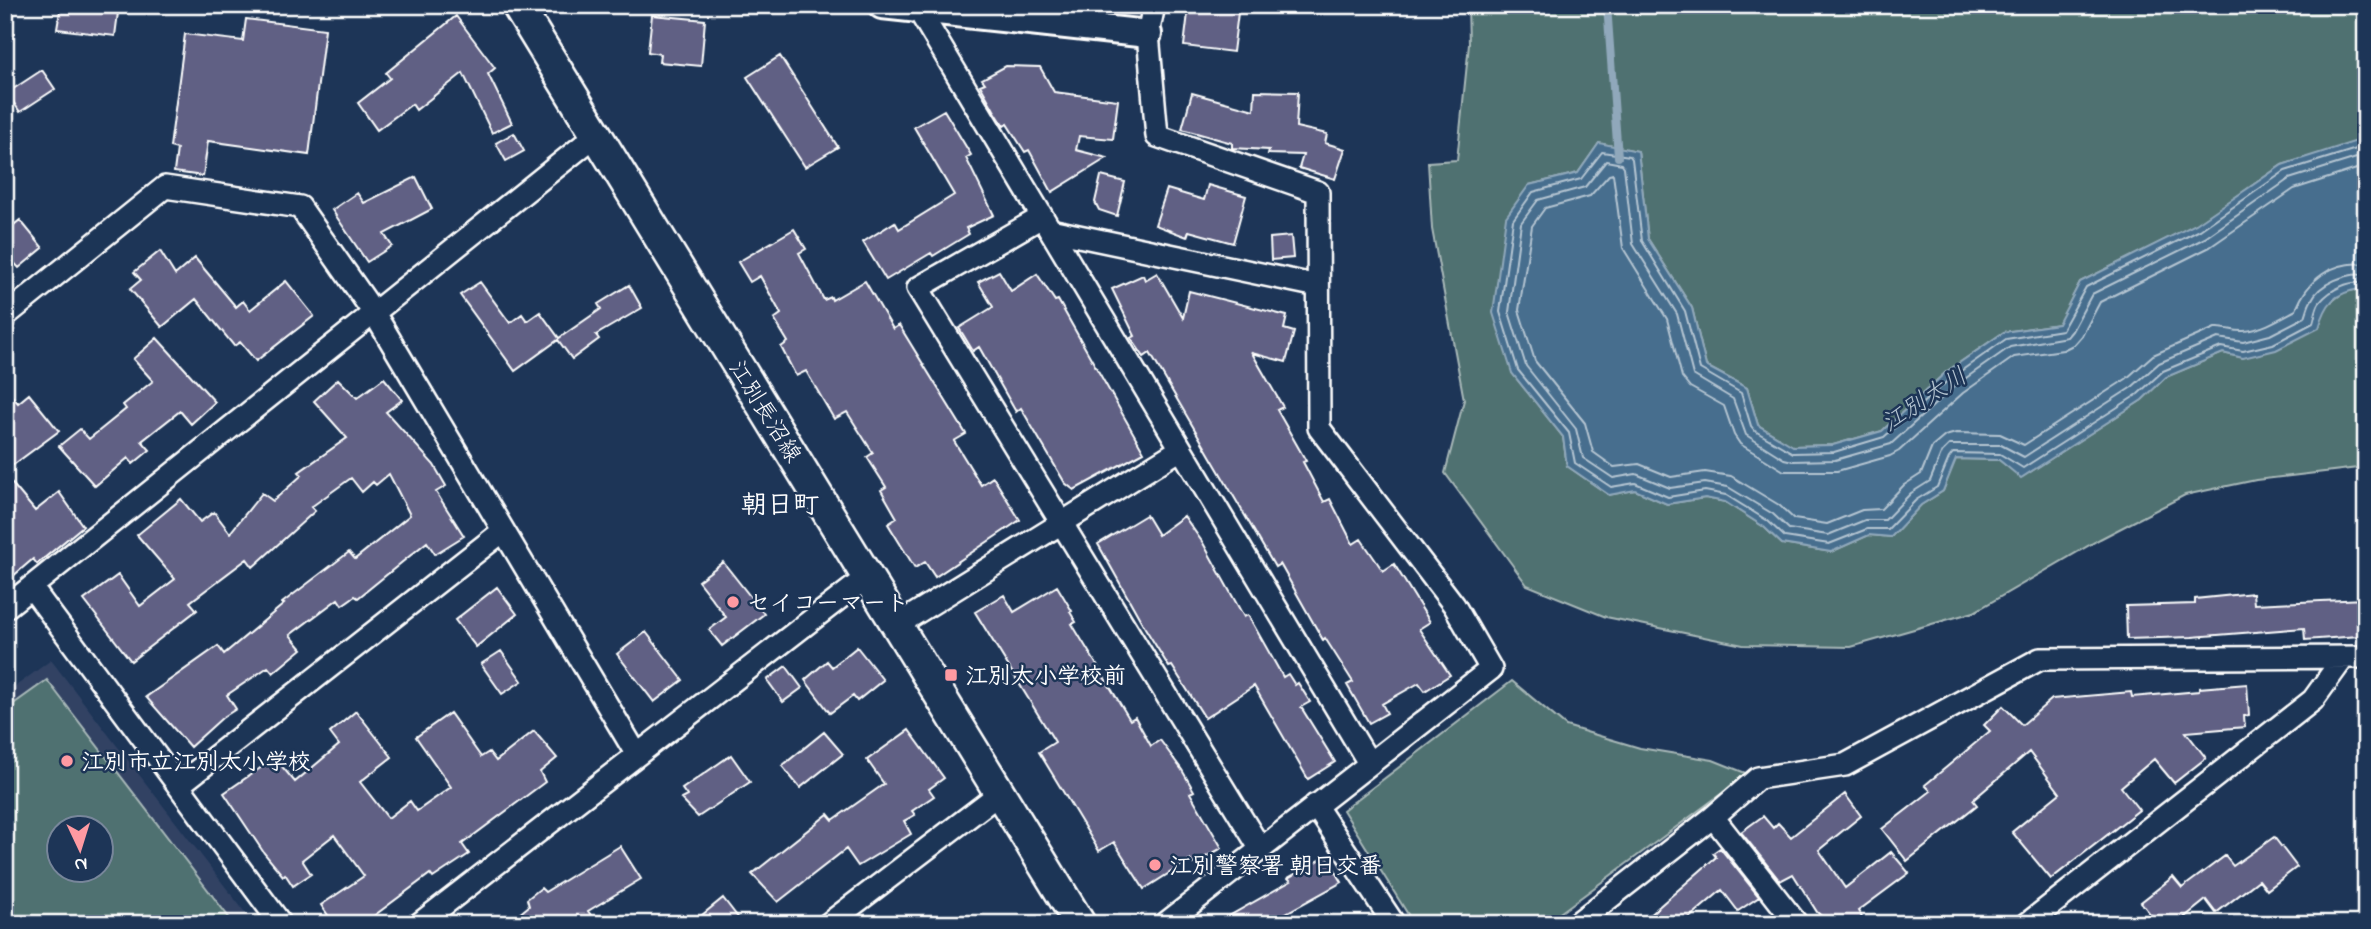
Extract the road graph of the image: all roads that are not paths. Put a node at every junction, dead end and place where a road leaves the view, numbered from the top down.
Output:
1 (517, 5) edge
2 (882, 5) edge
3 (1154, 5) edge
4 (918, 9) junction
5 (1148, 34) junction
6 (596, 135) junction
7 (1046, 224) junction
8 (1318, 286) junction
9 (374, 313) junction
10 (5, 316) edge
11 (1181, 449) junction
12 (1062, 523) junction
13 (503, 531) junction
14 (867, 577) junction
15 (32, 587) junction
16 (5, 608) edge
17 (897, 625) junction
18 (2344, 657) junction
19 (2366, 657) edge
20 (637, 755) junction
21 (1369, 763) junction
22 (178, 785) junction
23 (1000, 793) junction
24 (1315, 805) junction
25 (1713, 817) junction
26 (1261, 848) junction
27 (281, 924) edge
28 (419, 924) edge
29 (828, 924) edge
30 (1080, 924) edge
31 (1165, 924) edge
32 (1394, 924) edge
33 (1576, 924) edge
34 (1797, 924) edge
35 (2027, 924) edge

1 - 6 main road, 江別長沼線
2 - 4 street
3 - 5 street
4 - 5 street
4 - 7 street
5 - 8 street
6 - 9 street
6 - 14 main road, 江別長沼線
7 - 8 street
7 - 11 street
7 - 12 street
8 - 21 street
9 - 10 street
9 - 13 street
9 - 15 street
11 - 12 street
11 - 21 street
12 - 17 street
12 - 26 street
13 - 20 street
13 - 22 street
14 - 17 main road, 江別長沼線
14 - 20 street
15 - 16 street
15 - 22 street
17 - 23 main road, 江別長沼線
18 - 19 street
18 - 25 street
18 - 35 street
20 - 28 street
21 - 24 street
22 - 27 street
23 - 29 street
23 - 30 main road, 江別長沼線
24 - 26 street
24 - 32 street
25 - 33 street
25 - 34 street
26 - 31 street

